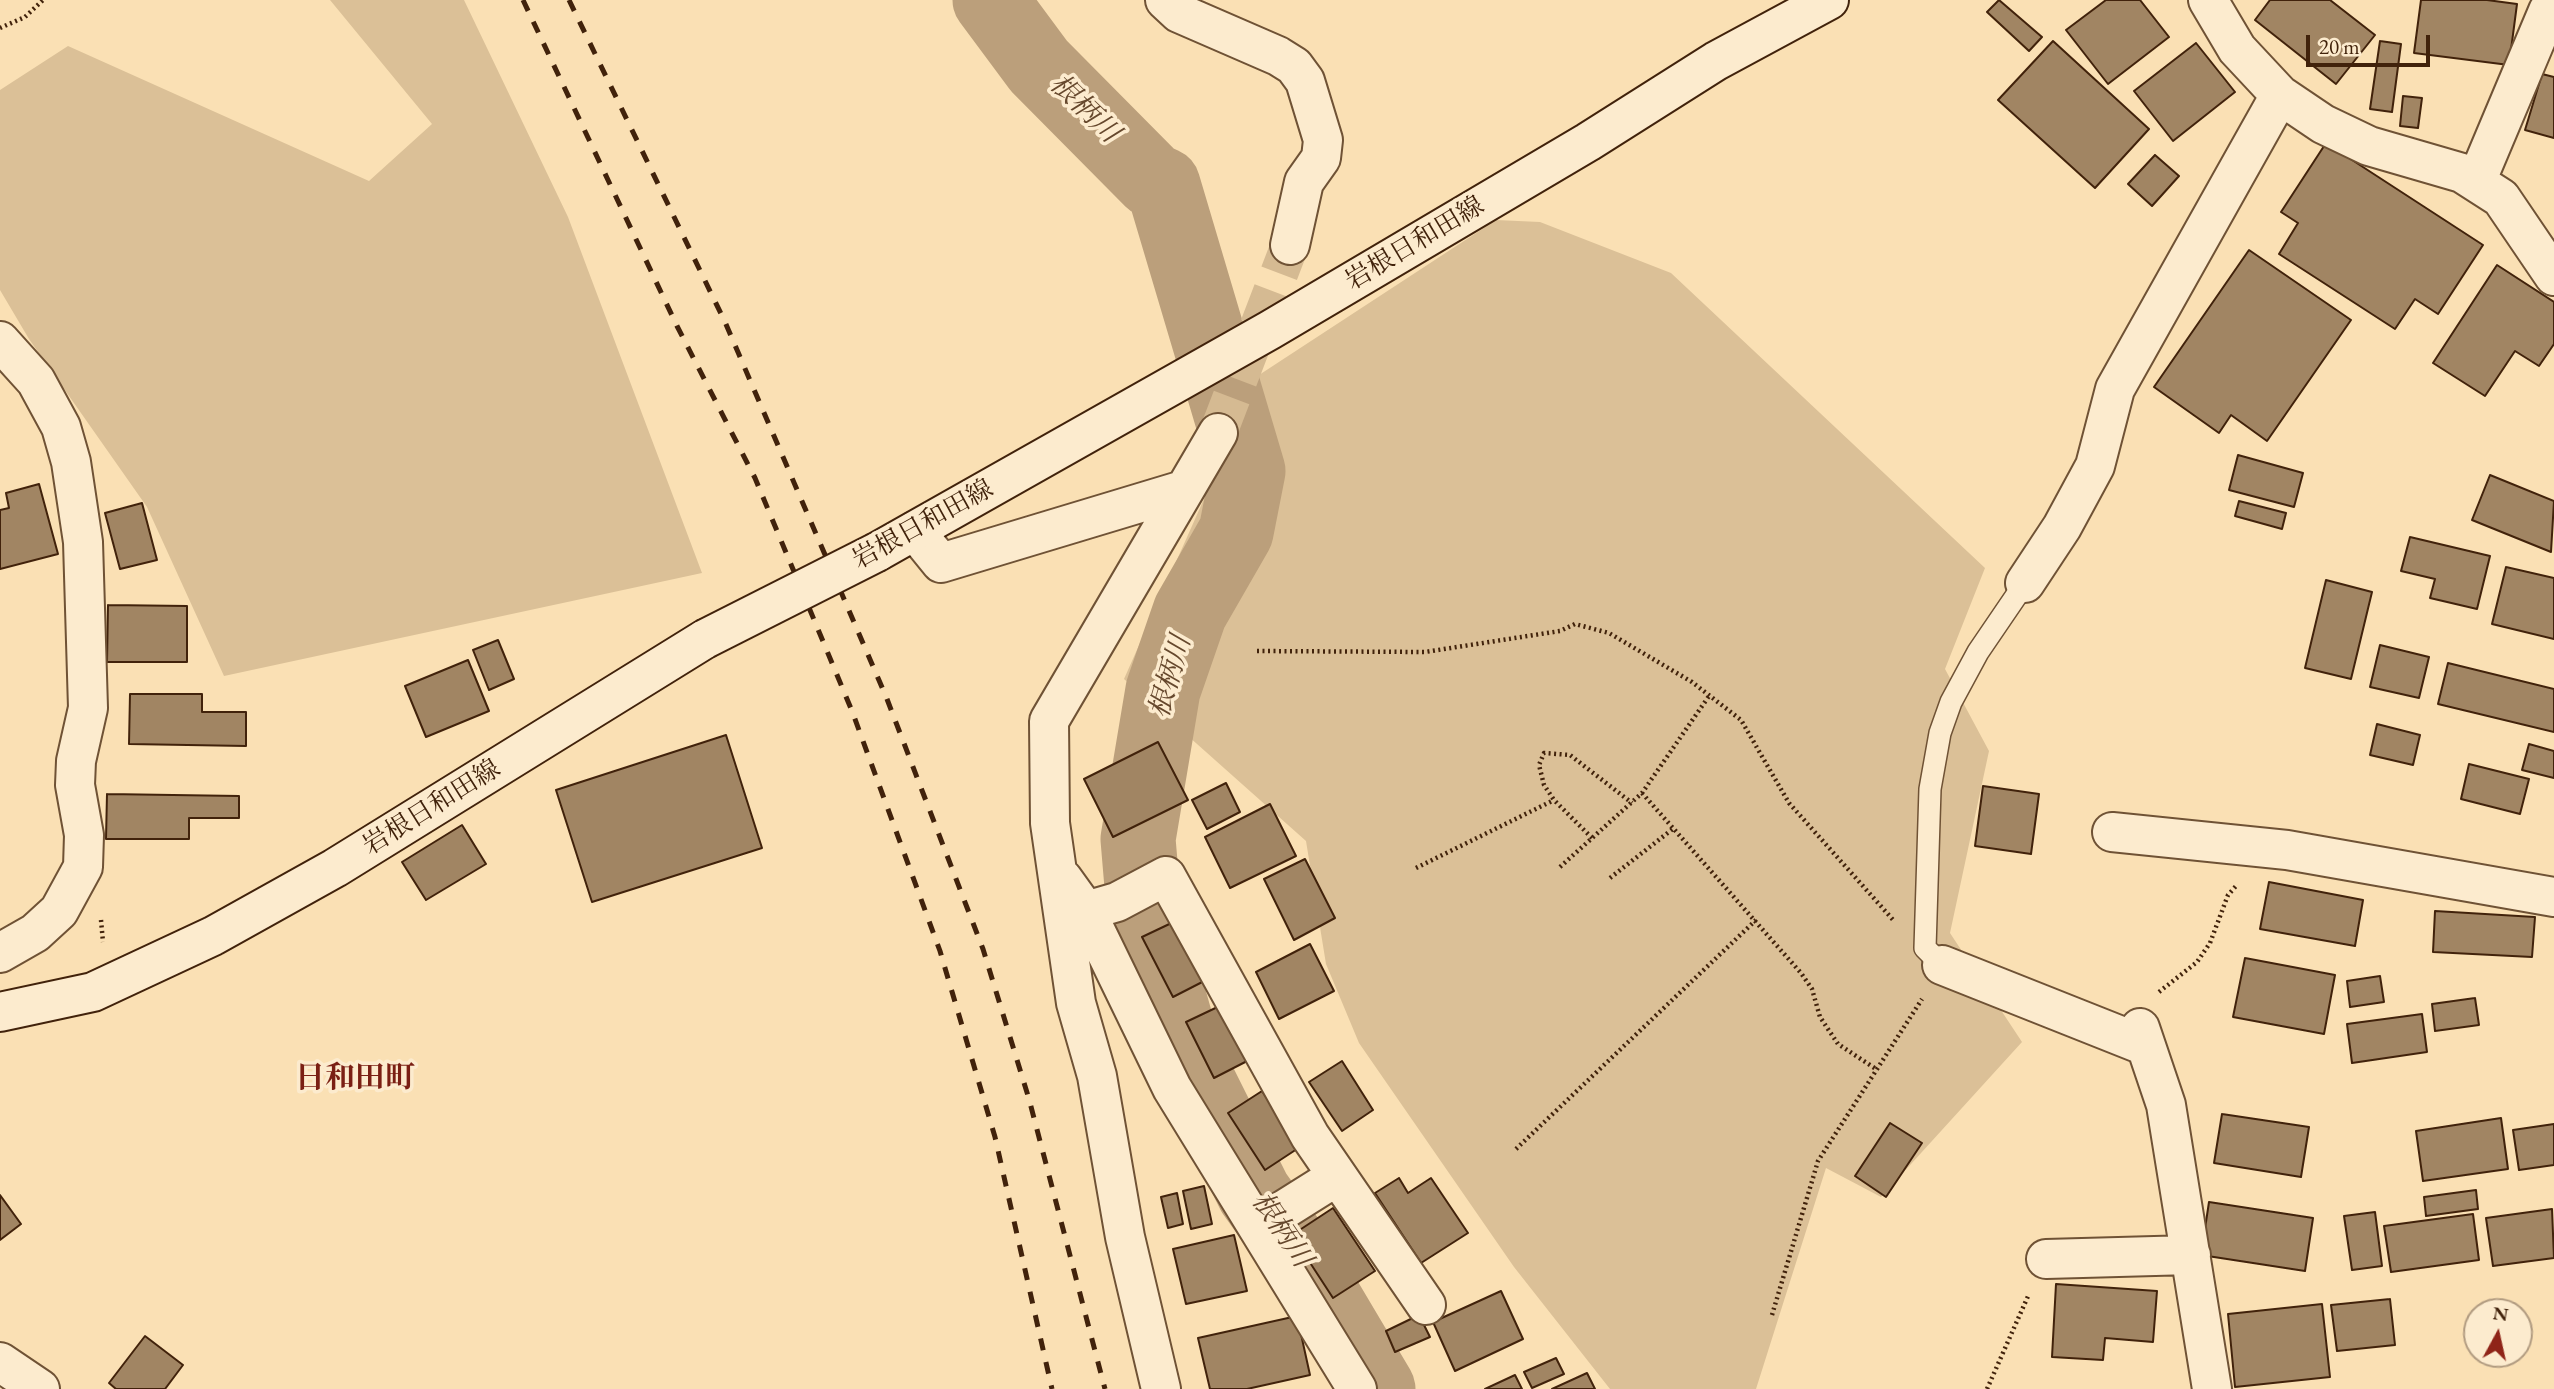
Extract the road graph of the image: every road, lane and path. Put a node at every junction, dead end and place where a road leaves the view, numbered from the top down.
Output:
1 (43, 0) edge
2 (1166, 0) edge
3 (1829, 0) edge
4 (2208, 0) edge
5 (2548, 10) dead end
6 (0, 28) edge
7 (2280, 95) junction
8 (2476, 183) junction
9 (1290, 245) tunnel mouth
10 (2554, 276) edge
11 (0, 341) edge
12 (1218, 433) tunnel mouth
13 (1183, 491) junction
14 (915, 531) junction
15 (2025, 583) joint
16 (1257, 651) dead end
17 (1709, 696) junction
18 (1642, 793) junction
19 (1554, 800) junction
20 (1632, 803) junction
21 (1674, 828) junction
22 (2112, 831) dead end
23 (1592, 838) junction
24 (2270, 848) junction
25 (1560, 867) dead end
26 (1416, 868) dead end
27 (1058, 872) junction
28 (1610, 878) dead end
29 (2554, 897) edge
30 (1102, 907) junction
31 (1756, 920) junction
32 (0, 953) edge
33 (1938, 960) junction
34 (0, 1012) edge
35 (2143, 1037) junction
36 (1876, 1069) junction
37 (1516, 1149) dead end
38 (1327, 1182) junction
39 (1258, 1226) junction
40 (2191, 1255) junction
41 (2046, 1259) joint
42 (1426, 1305) dead end
43 (1772, 1315) dead end
44 (0, 1362) edge
45 (40, 1389) edge
46 (1161, 1389) edge
47 (1357, 1389) edge
48 (1987, 1389) edge
49 (2212, 1389) edge

1 - 6 path
2 - 9 street
3 - 14 street, 岩根日和田線
4 - 7 street
5 - 8 street
7 - 8 street
7 - 15 street
8 - 10 street
11 - 32 street
12 - 13 street
13 - 14 street
13 - 27 street
14 - 34 street, 岩根日和田線, bridge
15 - 33 lane
16 - 17 path
17 - 18 path
17 - 33 path
18 - 20 path
18 - 21 path
19 - 20 path
19 - 23 path
19 - 26 path
20 - 23 path
21 - 28 path
21 - 31 path
22 - 24 street
23 - 25 path
24 - 29 street
24 - 35 path
27 - 30 street
27 - 46 street
30 - 38 street
30 - 39 street
31 - 36 path
31 - 37 path
33 - 35 street
33 - 36 path
35 - 40 street
36 - 43 path
38 - 39 street
38 - 42 street
39 - 47 street
40 - 41 street
40 - 49 street
41 - 48 path
44 - 45 street

